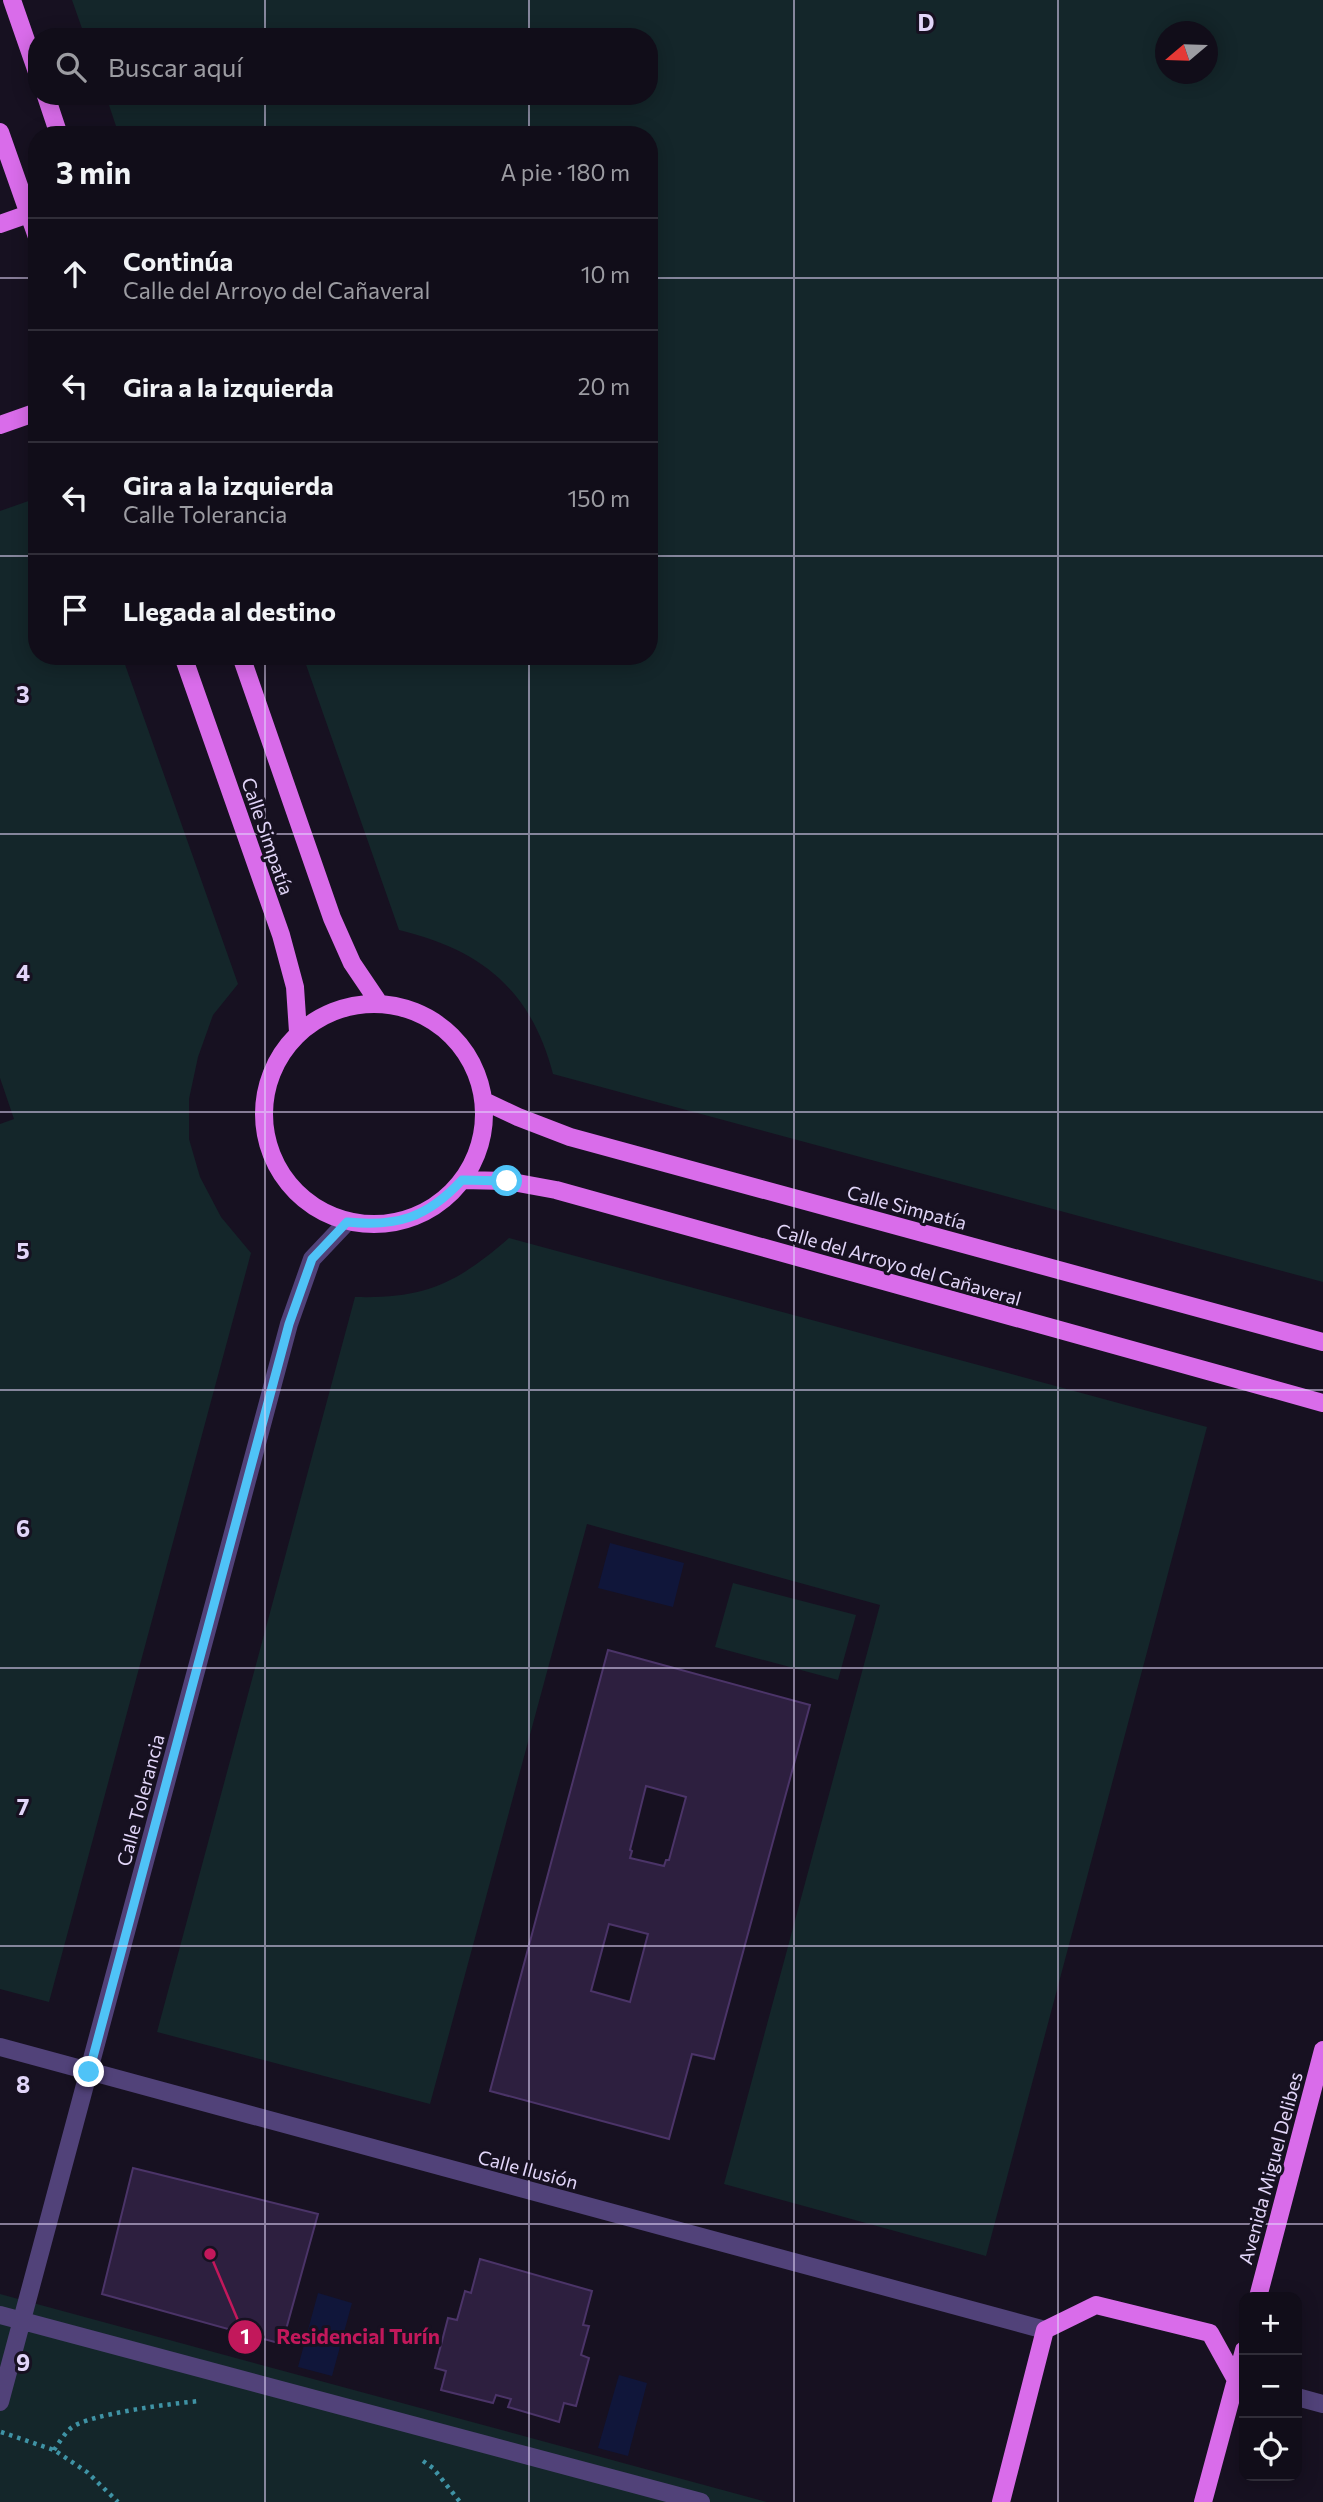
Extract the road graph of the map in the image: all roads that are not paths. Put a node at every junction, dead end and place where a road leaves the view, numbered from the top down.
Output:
1 (12, 0) edge
2 (28, 46) edge
3 (49, 105) edge
4 (57, 126) edge
5 (0, 132) edge
6 (28, 200) edge
7 (28, 214) edge
8 (0, 224) edge
9 (28, 415) edge
10 (0, 425) edge
11 (186, 665) edge
12 (244, 665) edge
13 (379, 1003) junction
14 (298, 1032) junction
15 (484, 1101) junction
16 (462, 1180) junction
17 (347, 1222) junction
18 (1323, 1342) edge
19 (1323, 1403) edge
20 (0, 2047) edge
21 (1323, 2050) edge
22 (89, 2072) junction
23 (1259, 2292) edge
24 (0, 2315) edge
25 (22, 2321) junction
26 (1045, 2330) junction
27 (1239, 2379) edge
28 (1239, 2384) edge
29 (1302, 2398) edge
30 (0, 2402) edge
31 (1323, 2404) edge
32 (701, 2502) edge
33 (1001, 2502) edge
34 (1203, 2502) edge

1 - 2 main road
3 - 4 main road
5 - 6 main road
7 - 8 main road
9 - 10 main road
11 - 14 main road, Calle Simpatía
12 - 13 main road, Calle Simpatía
13 - 14 main road
13 - 15 main road
14 - 17 main road
15 - 16 main road
15 - 18 main road, Calle Simpatía
16 - 17 main road
16 - 19 main road, Calle del Arroyo del Cañaveral
17 - 22 street, Calle Tolerancia
20 - 22 street, Calle Ilusión
21 - 23 main road, Avenida Miguel Delibes
22 - 25 street, Calle Tolerancia
22 - 26 street, Calle Ilusión
24 - 25 street
25 - 30 street, Calle Tolerancia
25 - 32 street
26 - 27 main road
26 - 33 main road
28 - 34 main road
29 - 31 street

